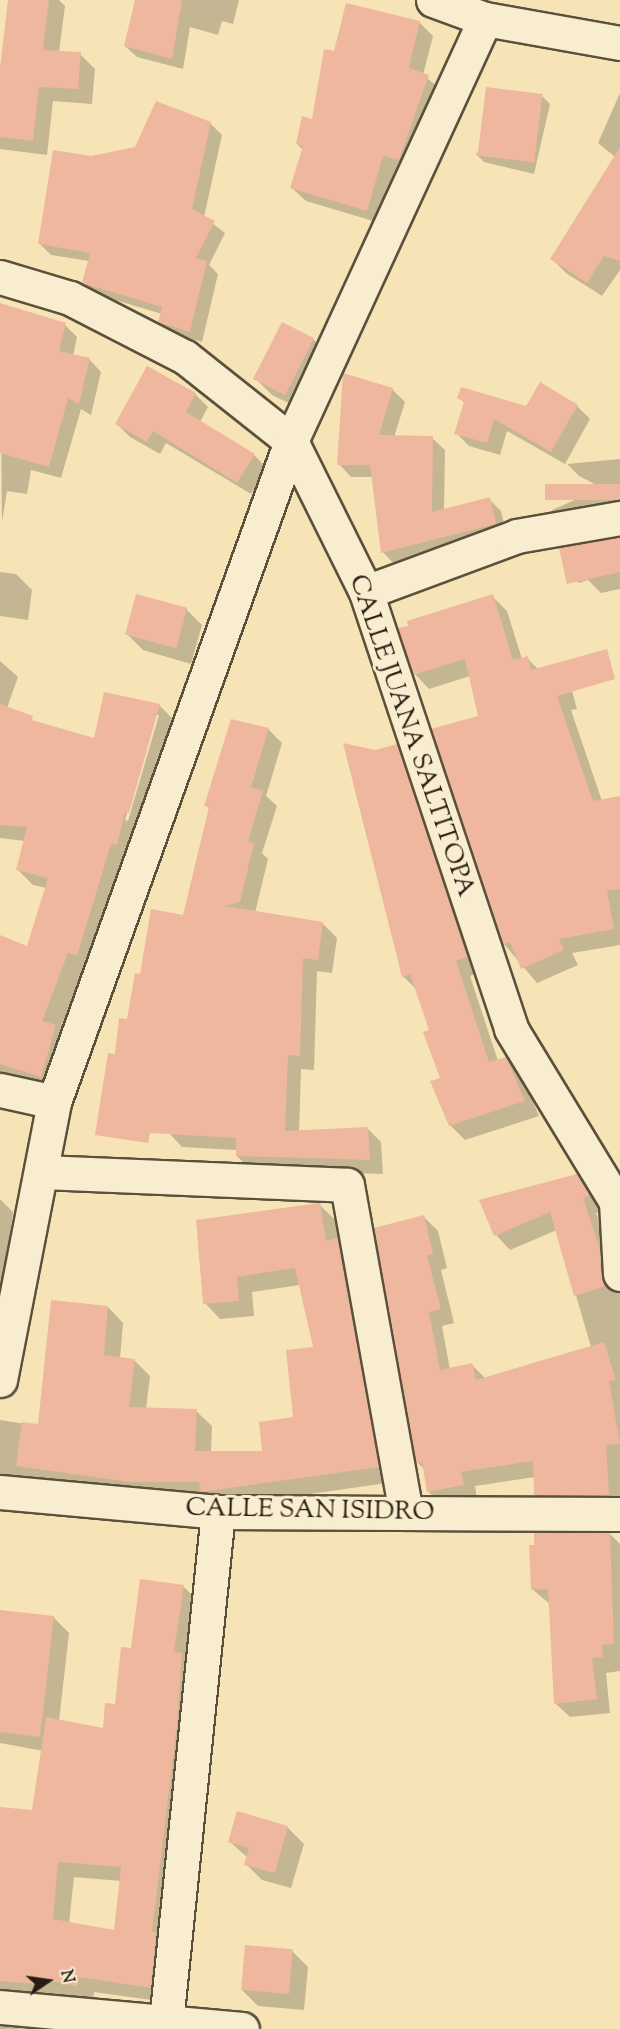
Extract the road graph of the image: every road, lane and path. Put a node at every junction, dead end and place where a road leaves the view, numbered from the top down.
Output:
1 (433, 0) edge
2 (485, 19) junction
3 (620, 43) edge
4 (0, 277) edge
5 (291, 441) junction
6 (620, 518) edge
7 (366, 592) junction
8 (0, 1090) edge
9 (54, 1102) junction
10 (41, 1172) junction
11 (619, 1200) edge
12 (620, 1274) edge
13 (0, 1380) edge
14 (0, 1492) edge
15 (218, 1512) junction
16 (406, 1513) junction
17 (620, 1514) edge
18 (0, 2007) edge
19 (166, 2022) junction
20 (242, 2029) edge

1 - 2 street
2 - 3 street
2 - 5 street
4 - 5 street, CALLE JUANA SALTITOPA
5 - 7 street, CALLE JUANA SALTITOPA
5 - 9 street
6 - 7 street
7 - 11 street, CALLE JUANA SALTITOPA
8 - 9 street
9 - 10 street
10 - 13 street
10 - 16 street
11 - 12 street, CALLE JUANA SALTITOPA
14 - 15 street, CALLE SAN ISIDRO
15 - 16 street, CALLE SAN ISIDRO
15 - 19 street
16 - 17 street, CALLE SAN ISIDRO
18 - 19 street
19 - 20 street

